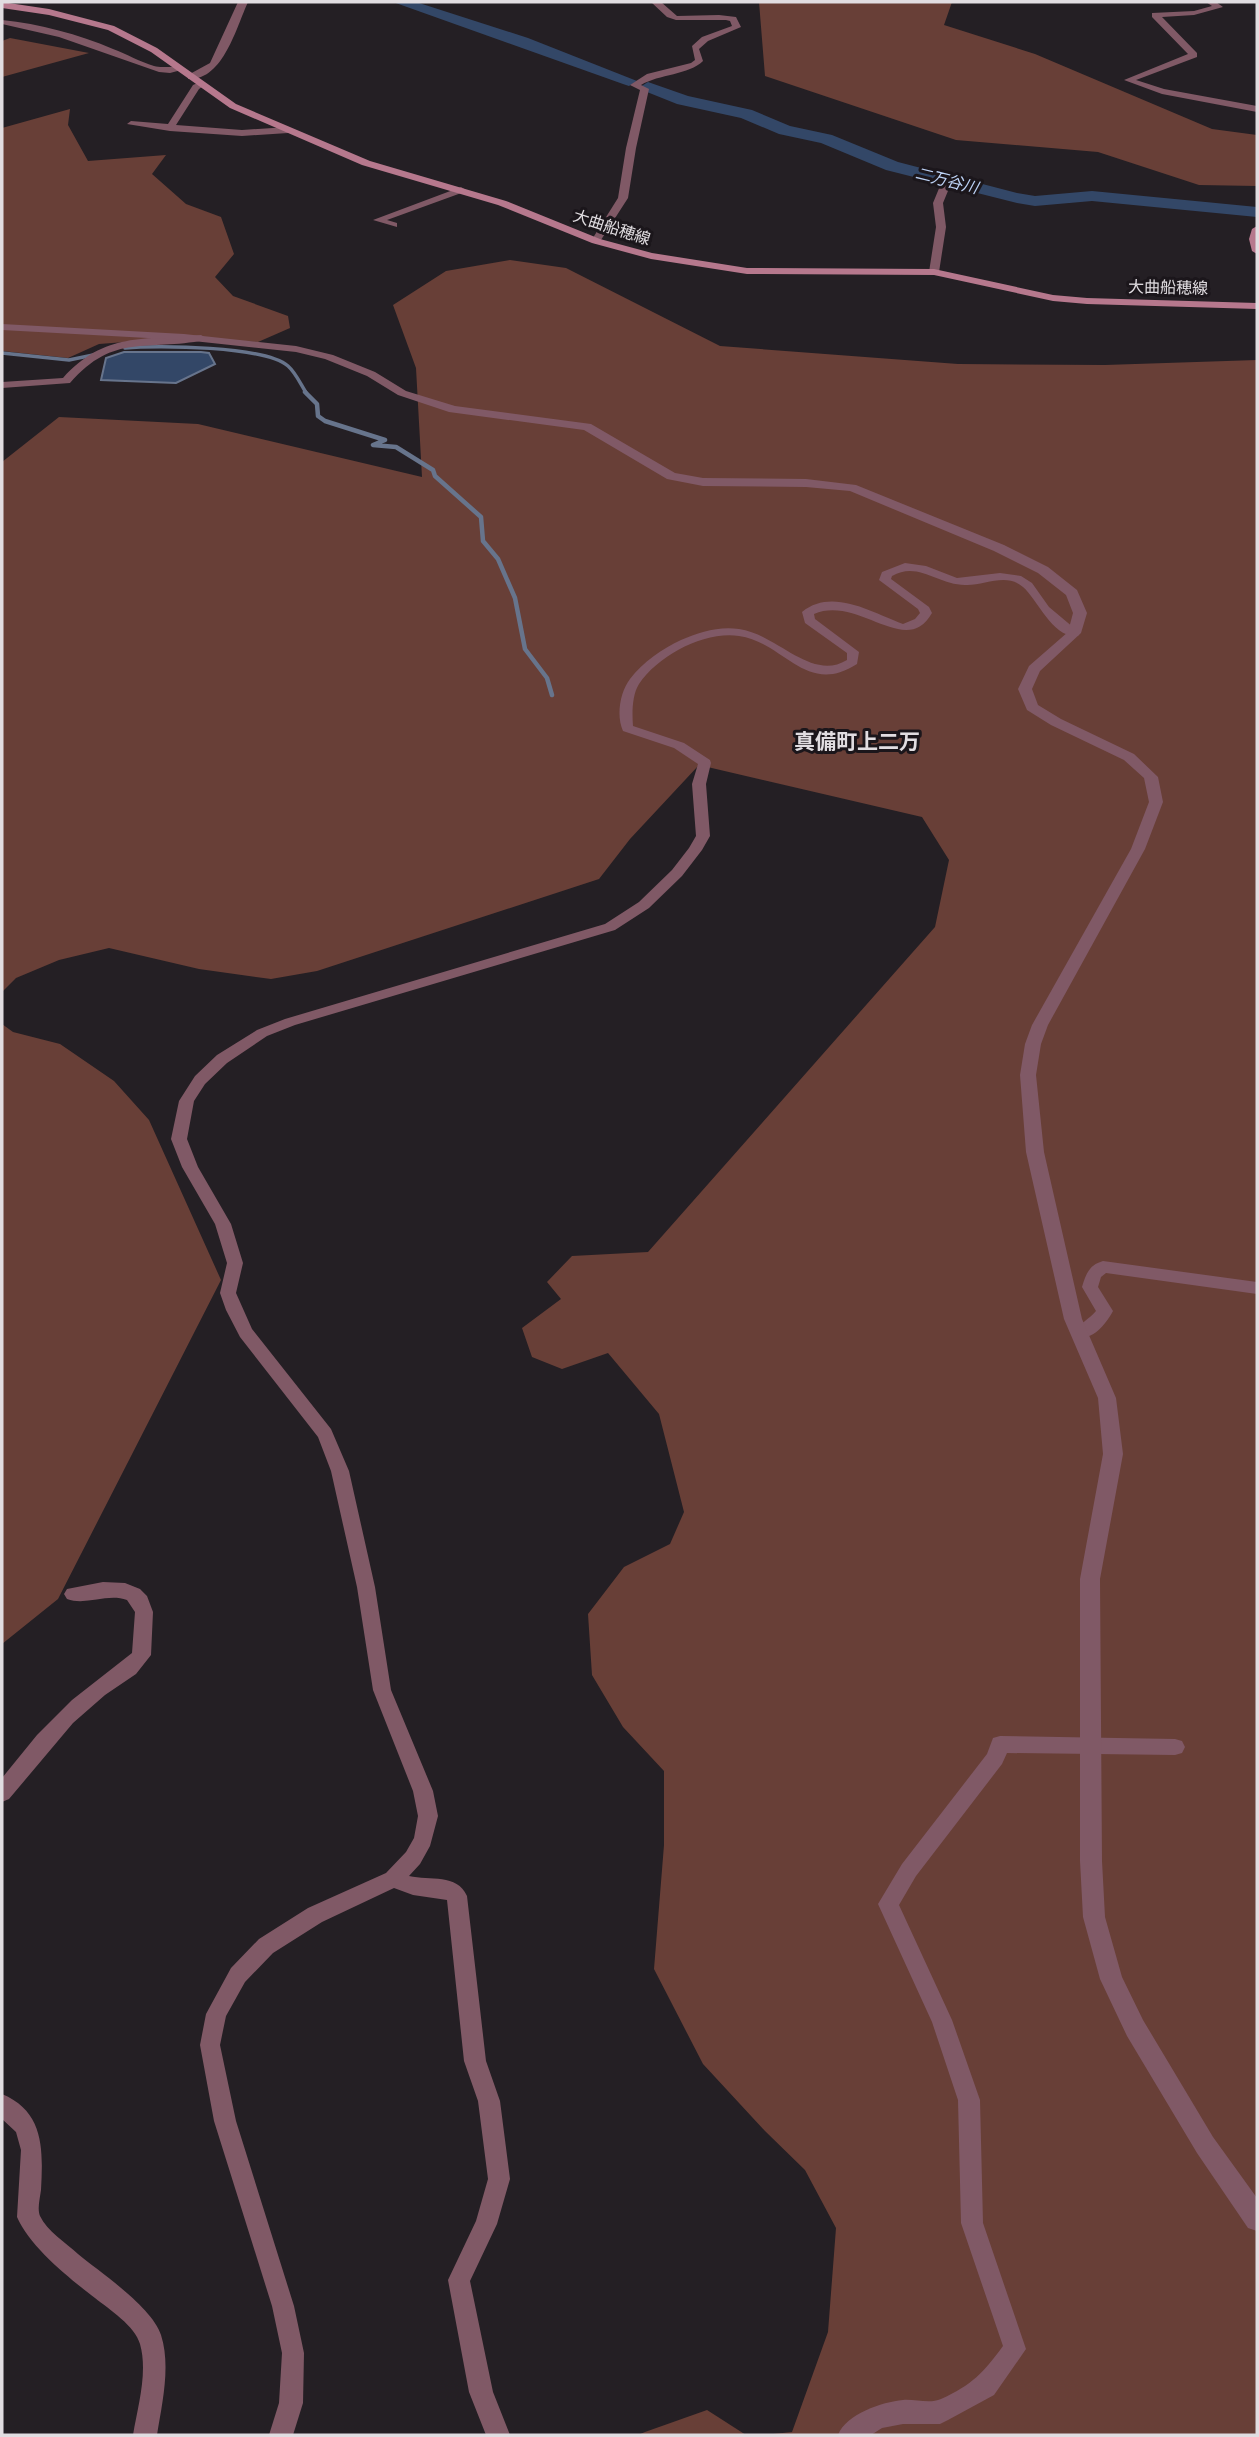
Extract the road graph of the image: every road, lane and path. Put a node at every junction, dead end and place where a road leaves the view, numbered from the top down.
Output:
1 (243, 2) edge
2 (654, 2) edge
3 (1210, 2) edge
4 (2, 5) edge
5 (2, 22) edge
6 (181, 69) junction
7 (191, 77) junction
8 (202, 84) junction
9 (1257, 109) edge
10 (131, 124) dead end
11 (170, 128) junction
12 (288, 130) junction
13 (945, 186) dead end
14 (461, 190) junction
15 (394, 225) dead end
16 (1257, 229) edge
17 (596, 241) junction
18 (1257, 251) edge
19 (933, 272) junction
20 (1257, 306) edge
21 (2, 327) edge
22 (201, 338) junction
23 (2, 385) edge
24 (1074, 633) junction
25 (1257, 1288) edge
26 (1080, 1333) junction
27 (73, 1594) dead end
28 (1175, 1747) dead end
29 (2, 1793) edge
30 (393, 1879) junction
31 (2, 2105) edge
32 (1257, 2219) edge
33 (145, 2435) edge
34 (281, 2435) edge
35 (498, 2435) edge
36 (850, 2435) edge

1 - 7 street
2 - 17 street
3 - 9 street
4 - 6 main road, 大曲船穂線
5 - 6 street
6 - 7 main road, 大曲船穂線
7 - 8 main road, 大曲船穂線
8 - 11 street
8 - 12 main road, 大曲船穂線
10 - 11 street
11 - 12 street
12 - 14 main road, 大曲船穂線
13 - 19 street
14 - 15 street
14 - 17 main road, 大曲船穂線
16 - 18 main road
17 - 19 main road, 大曲船穂線
19 - 20 main road, 大曲船穂線
21 - 22 street
22 - 23 street
22 - 24 street
24 - 26 street
24 - 30 street
25 - 26 street
26 - 32 street
27 - 29 street
28 - 36 street
30 - 34 street
30 - 35 street
31 - 33 street

